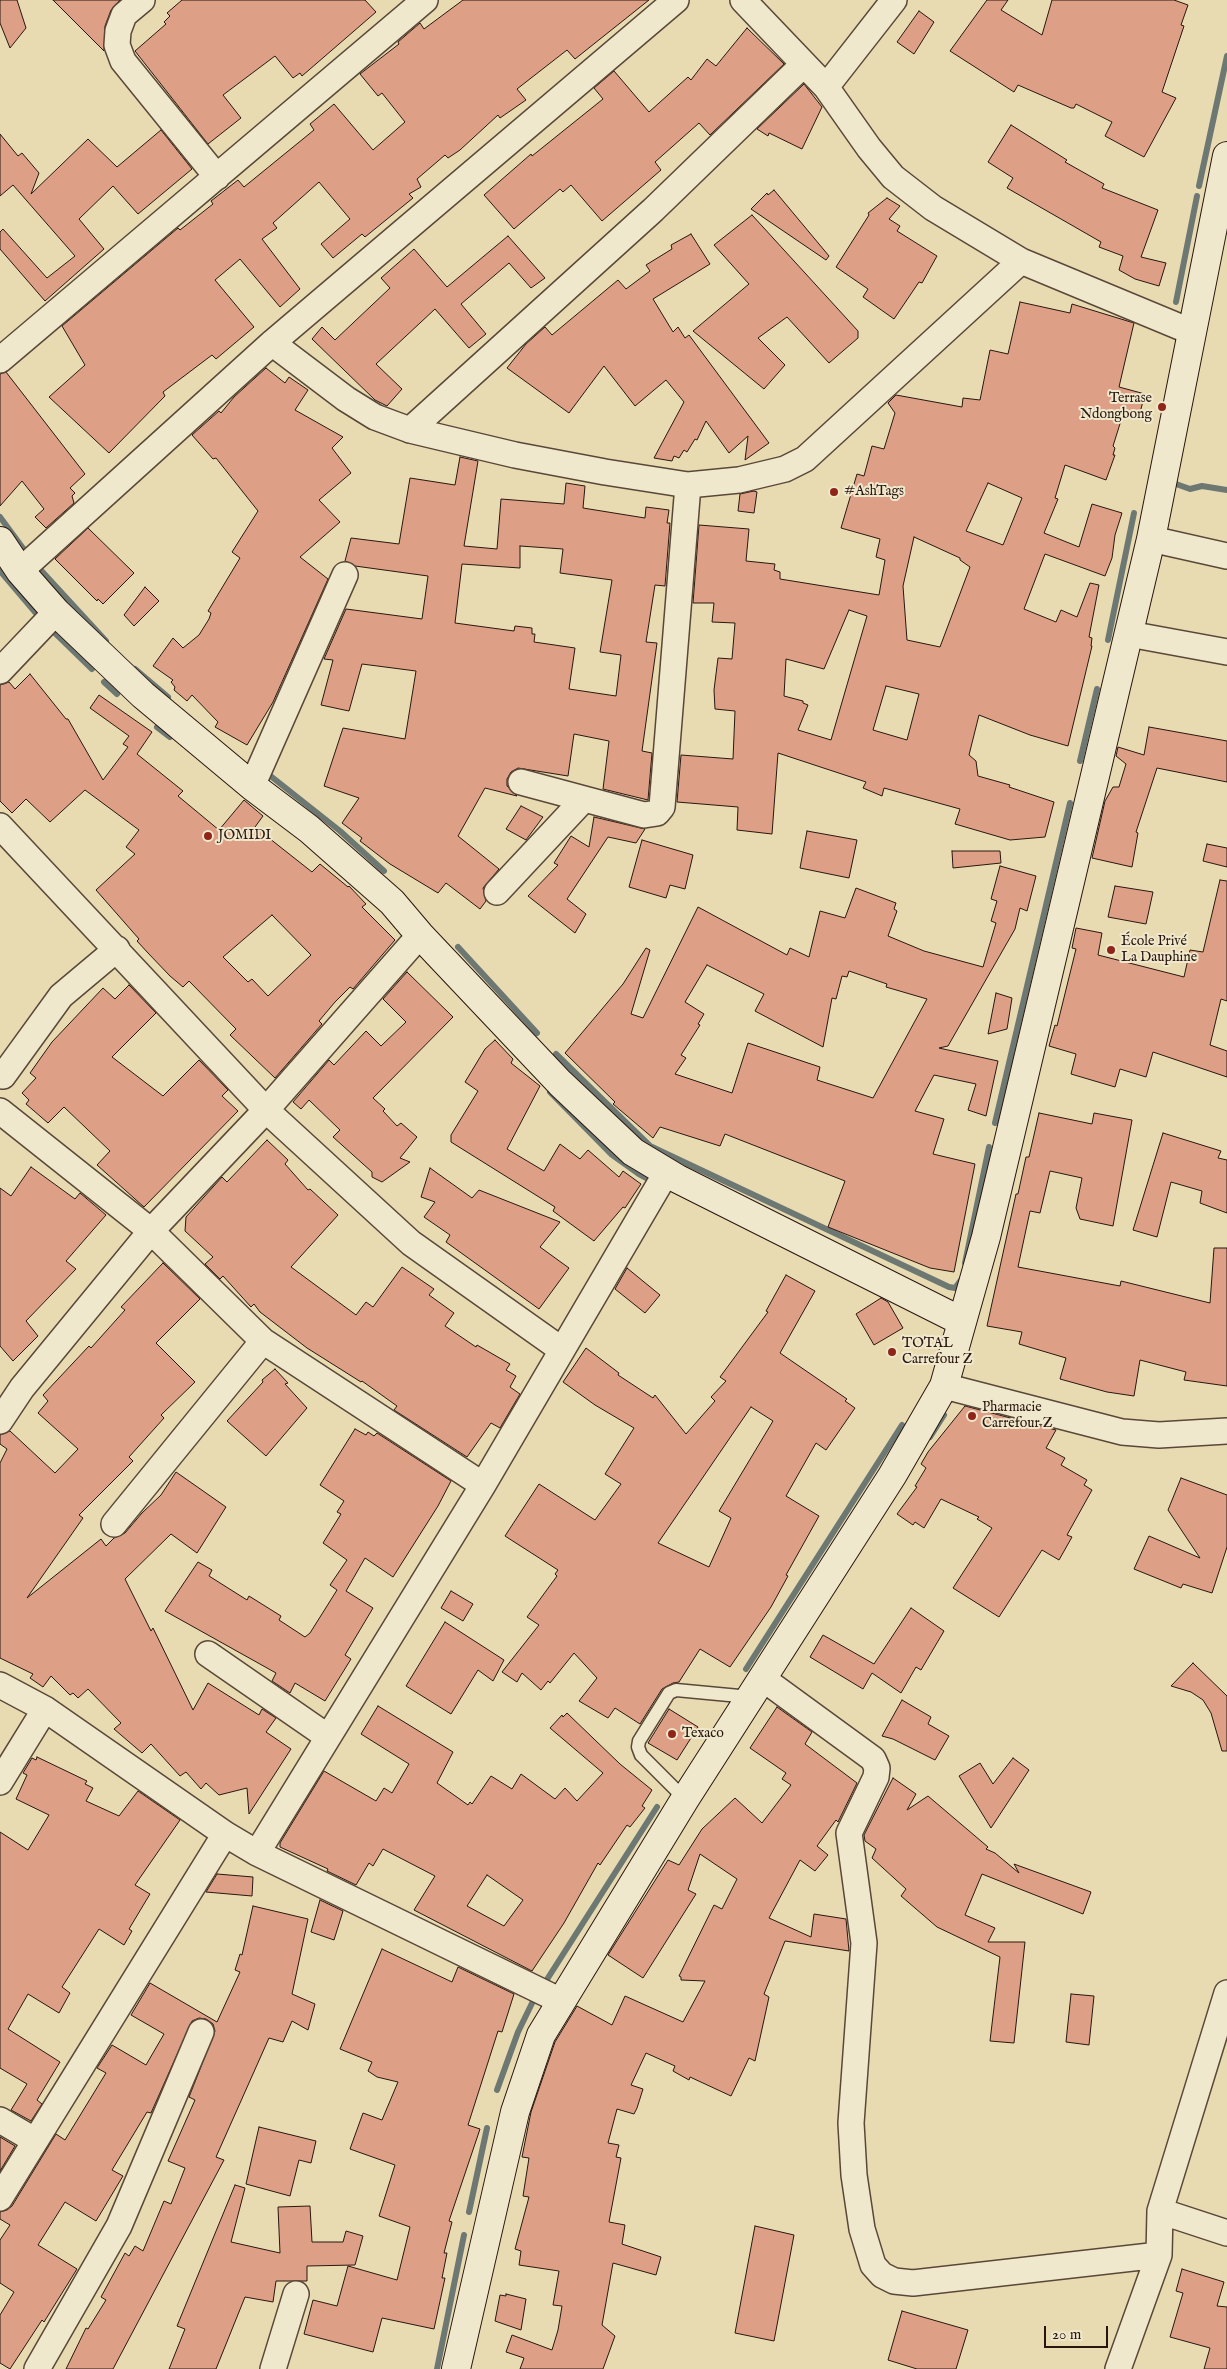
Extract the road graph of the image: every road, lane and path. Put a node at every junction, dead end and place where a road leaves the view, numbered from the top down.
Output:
1 (142, 0) edge
2 (426, 0) edge
3 (676, 0) edge
4 (743, 0) edge
5 (894, 0) edge
6 (804, 64) junction
7 (826, 87) junction
8 (1227, 156) edge
9 (217, 177) junction
10 (1222, 199) edge
11 (1021, 262) junction
12 (1192, 332) junction
13 (272, 343) junction
14 (0, 360) edge
15 (410, 430) junction
16 (688, 485) junction
17 (1151, 538) junction
18 (0, 541) edge
19 (1227, 556) edge
20 (20, 571) junction
21 (345, 575) dead end
22 (56, 612) junction
23 (1129, 634) junction
24 (1227, 652) edge
25 (0, 671) edge
26 (521, 782) dead end
27 (252, 786) junction
28 (584, 799) junction
29 (0, 826) edge
30 (497, 892) dead end
31 (420, 935) junction
32 (117, 950) junction
33 (3, 1076) dead end
34 (266, 1110) junction
35 (0, 1111) edge
36 (666, 1173) junction
37 (151, 1232) junction
38 (961, 1321) junction
39 (263, 1341) junction
40 (562, 1350) junction
41 (944, 1386) junction
42 (0, 1421) edge
43 (1227, 1431) edge
44 (483, 1485) junction
45 (114, 1524) dead end
46 (208, 1654) dead end
47 (0, 1685) edge
48 (756, 1687) junction
49 (45, 1709) junction
50 (328, 1737) junction
51 (0, 1782) edge
52 (685, 1799) junction
53 (225, 1834) junction
54 (257, 1853) junction
55 (1227, 1993) edge
56 (561, 2001) junction
57 (201, 2032) dead end
58 (0, 2120) edge
59 (34, 2140) junction
60 (0, 2198) edge
61 (1160, 2211) junction
62 (1227, 2234) edge
63 (1159, 2256) junction
64 (296, 2294) dead end
65 (37, 2369) edge
66 (273, 2369) edge
67 (456, 2369) edge
68 (1118, 2369) edge

1 - 9 street
2 - 9 street
3 - 13 street
4 - 6 street
5 - 7 street
6 - 7 street
6 - 15 street
7 - 11 street
8 - 10 main road
9 - 14 street
10 - 12 main road
11 - 12 street
11 - 16 street
12 - 17 main road
13 - 15 street
13 - 20 street
15 - 16 street
16 - 28 street
17 - 19 street
17 - 23 main road
18 - 20 main road
20 - 22 main road
21 - 27 street
22 - 25 street
22 - 27 main road
23 - 24 street
23 - 38 main road
26 - 28 street
27 - 31 main road
28 - 30 street
29 - 32 street
31 - 34 street
31 - 36 main road
32 - 33 street
32 - 34 street
34 - 37 street
34 - 40 street
35 - 37 street
36 - 38 main road
36 - 40 street
37 - 39 street
37 - 42 street
38 - 41 main road
39 - 44 street
39 - 45 street
40 - 44 street
41 - 43 street
41 - 48 main road
44 - 50 street
46 - 50 street
47 - 49 street
48 - 52 main road
48 - 52 lane
48 - 63 street
49 - 51 street
49 - 53 street
50 - 54 street
52 - 56 main road
53 - 54 street
53 - 59 street
54 - 56 street
55 - 61 street
56 - 67 main road
57 - 65 street
58 - 59 street
59 - 60 street
61 - 62 street
61 - 63 street
63 - 68 street
64 - 66 street

